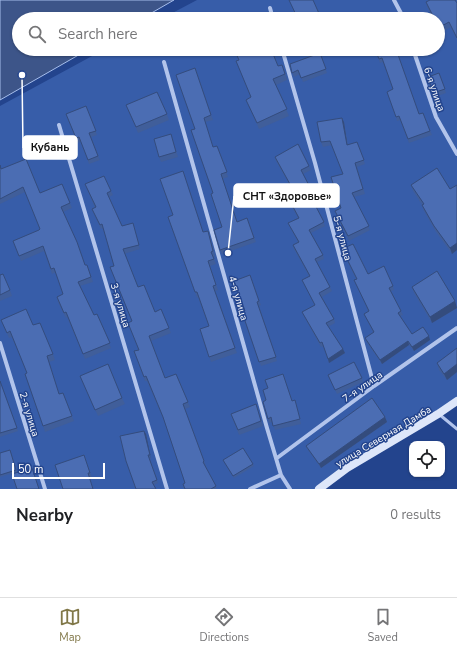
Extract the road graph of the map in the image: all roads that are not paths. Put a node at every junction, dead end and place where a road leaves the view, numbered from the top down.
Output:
1 (394, 0) edge
2 (270, 8) dead end
3 (271, 12) edge
4 (400, 12) edge
5 (284, 56) edge
6 (416, 56) edge
7 (164, 62) dead end
8 (59, 125) dead end
9 (457, 154) edge
10 (457, 328) edge
11 (0, 343) edge
12 (374, 386) junction
13 (457, 401) edge
14 (438, 414) junction
15 (457, 429) edge
16 (277, 458) junction
17 (281, 475) junction
18 (45, 489) edge
19 (167, 489) edge
20 (250, 489) edge
21 (290, 489) edge
22 (319, 489) edge

1 - 4 street
2 - 3 street
5 - 12 street, 5-я улица
6 - 9 street, 6-я улица
7 - 16 street, 4-я улица
8 - 19 street, 3-я улица
10 - 12 street, 7-я улица
11 - 18 street, 2-я улица
12 - 16 street, 7-я улица
13 - 14 street, улица Северная Дамба
14 - 15 lane
14 - 22 street, улица Северная Дамба
16 - 17 street, 4-я улица
17 - 20 street
17 - 21 street, 4-я улица

